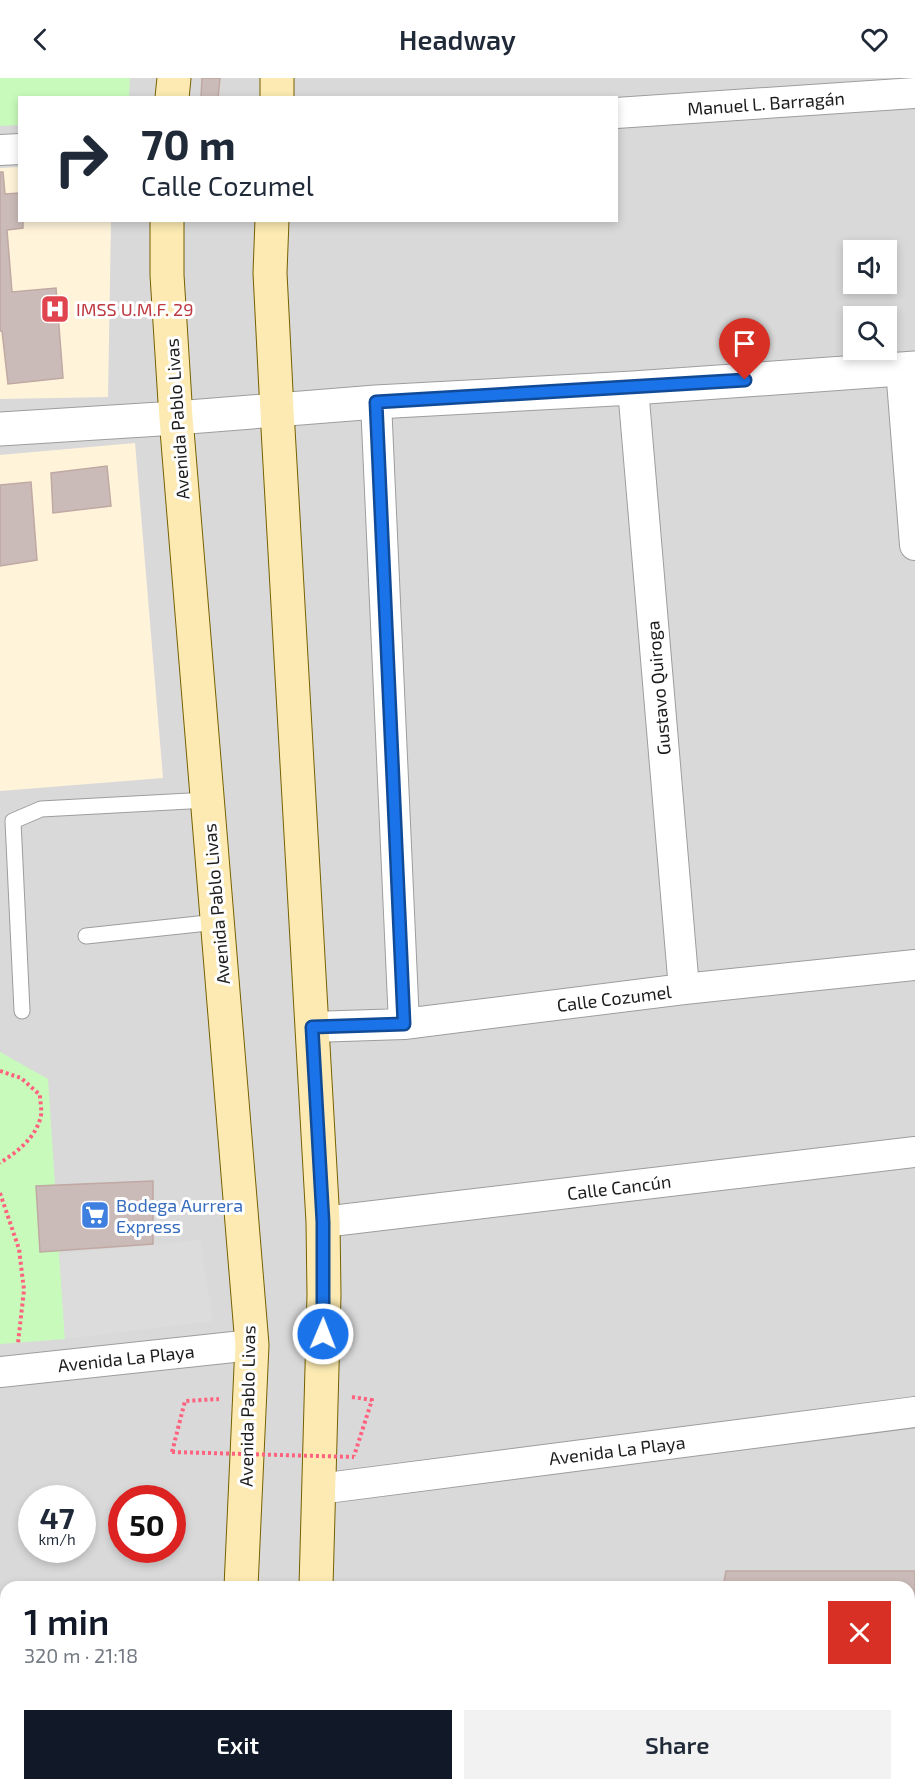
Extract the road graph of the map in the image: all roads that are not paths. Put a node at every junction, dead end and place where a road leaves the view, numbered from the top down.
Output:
1 (174, 78) edge
2 (277, 78) edge
3 (915, 93) edge
4 (172, 96) edge
5 (276, 96) edge
6 (618, 113) edge
7 (18, 149) edge
8 (0, 150) edge
9 (167, 222) edge
10 (272, 222) edge
11 (908, 368) edge
12 (633, 388) junction
13 (376, 402) junction
14 (277, 411) junction
15 (177, 418) junction
16 (0, 429) edge
17 (915, 545) edge
18 (208, 800) junction
19 (217, 922) junction
20 (86, 936) dead end
21 (915, 965) edge
22 (684, 989) junction
23 (22, 1011) dead end
24 (404, 1024) junction
25 (312, 1027) junction
26 (915, 1152) edge
27 (323, 1222) junction
28 (252, 1345) junction
29 (7, 1371) edge
30 (915, 1412) edge
31 (319, 1489) junction
32 (241, 1581) edge
33 (316, 1581) edge

1 - 4 main road
2 - 5 main road
3 - 6 street, Manuel L. Barragán
7 - 8 street
9 - 15 main road, Avenida Pablo Livas
10 - 14 main road
11 - 12 street
11 - 17 street
12 - 13 street
12 - 22 street, Gustavo Quiroga
13 - 14 street
13 - 24 street
14 - 15 street
14 - 25 main road
15 - 16 street
15 - 18 main road, Avenida Pablo Livas
18 - 19 main road, Avenida Pablo Livas
18 - 23 lane
19 - 20 lane
19 - 28 main road, Avenida Pablo Livas
21 - 22 street, Calle Cozumel
22 - 24 street, Calle Cozumel
24 - 25 street, Calle Cozumel
25 - 27 main road
26 - 27 street, Calle Cancún
27 - 31 main road
28 - 29 street, Avenida La Playa
28 - 32 main road, Avenida Pablo Livas
30 - 31 street, Avenida La Playa
31 - 33 main road

